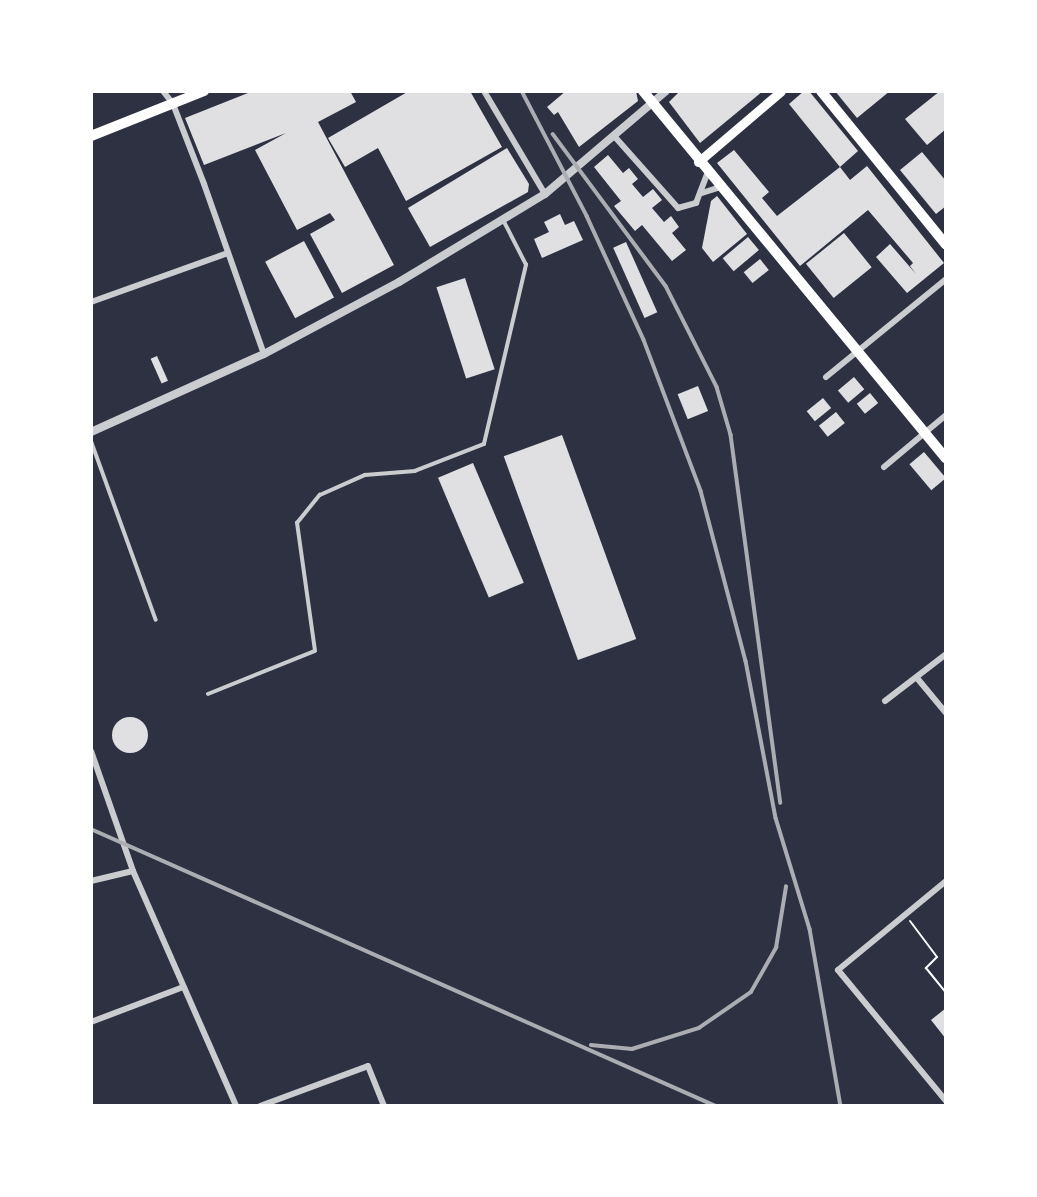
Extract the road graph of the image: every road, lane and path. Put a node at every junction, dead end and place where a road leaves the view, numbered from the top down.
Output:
1 (163, 91) edge
2 (204, 91) edge
3 (484, 91) edge
4 (643, 91) edge
5 (666, 91) edge
6 (782, 91) edge
7 (821, 91) edge
8 (173, 103) junction
9 (653, 104) junction
10 (91, 136) edge
11 (615, 137) junction
12 (714, 148) junction
13 (698, 162) junction
14 (708, 172) junction
15 (720, 187) junction
16 (544, 194) junction
17 (700, 195) junction
18 (503, 220) junction
19 (946, 244) edge
20 (228, 253) junction
21 (946, 279) edge
22 (91, 302) edge
23 (859, 351) junction
24 (264, 354) junction
25 (827, 377) dead end
26 (946, 415) edge
27 (91, 432) edge
28 (925, 432) junction
29 (91, 440) edge
30 (946, 458) edge
31 (884, 467) dead end
32 (156, 620) dead end
33 (946, 654) edge
34 (917, 678) junction
35 (208, 694) dead end
36 (885, 701) dead end
37 (946, 713) edge
38 (91, 751) edge
39 (133, 871) junction
40 (91, 881) edge
41 (945, 883) edge
42 (905, 914) junction
43 (183, 987) junction
44 (946, 993) edge
45 (91, 1021) edge
46 (946, 1101) edge
47 (236, 1106) edge
48 (260, 1106) edge
49 (384, 1106) edge

1 - 8 street
2 - 8 main road
3 - 16 street
4 - 9 main road
5 - 9 street
6 - 12 main road
7 - 19 main road
8 - 10 main road
8 - 20 street
9 - 11 street
9 - 13 main road
11 - 16 street
11 - 17 street
12 - 13 main road
12 - 14 main road
13 - 14 main road
14 - 15 main road
14 - 17 street
15 - 17 street
15 - 23 main road
16 - 18 street
18 - 24 street
18 - 35 lane
20 - 22 street
20 - 24 street
21 - 23 street
23 - 25 street
23 - 28 main road
24 - 27 street
26 - 28 street
28 - 30 main road
28 - 31 street
29 - 32 lane
33 - 34 street
34 - 36 street
34 - 37 street
38 - 39 street
39 - 40 street
39 - 43 street
41 - 42 street
42 - 44 path
42 - 46 street
43 - 45 street
43 - 47 street
48 - 49 street

